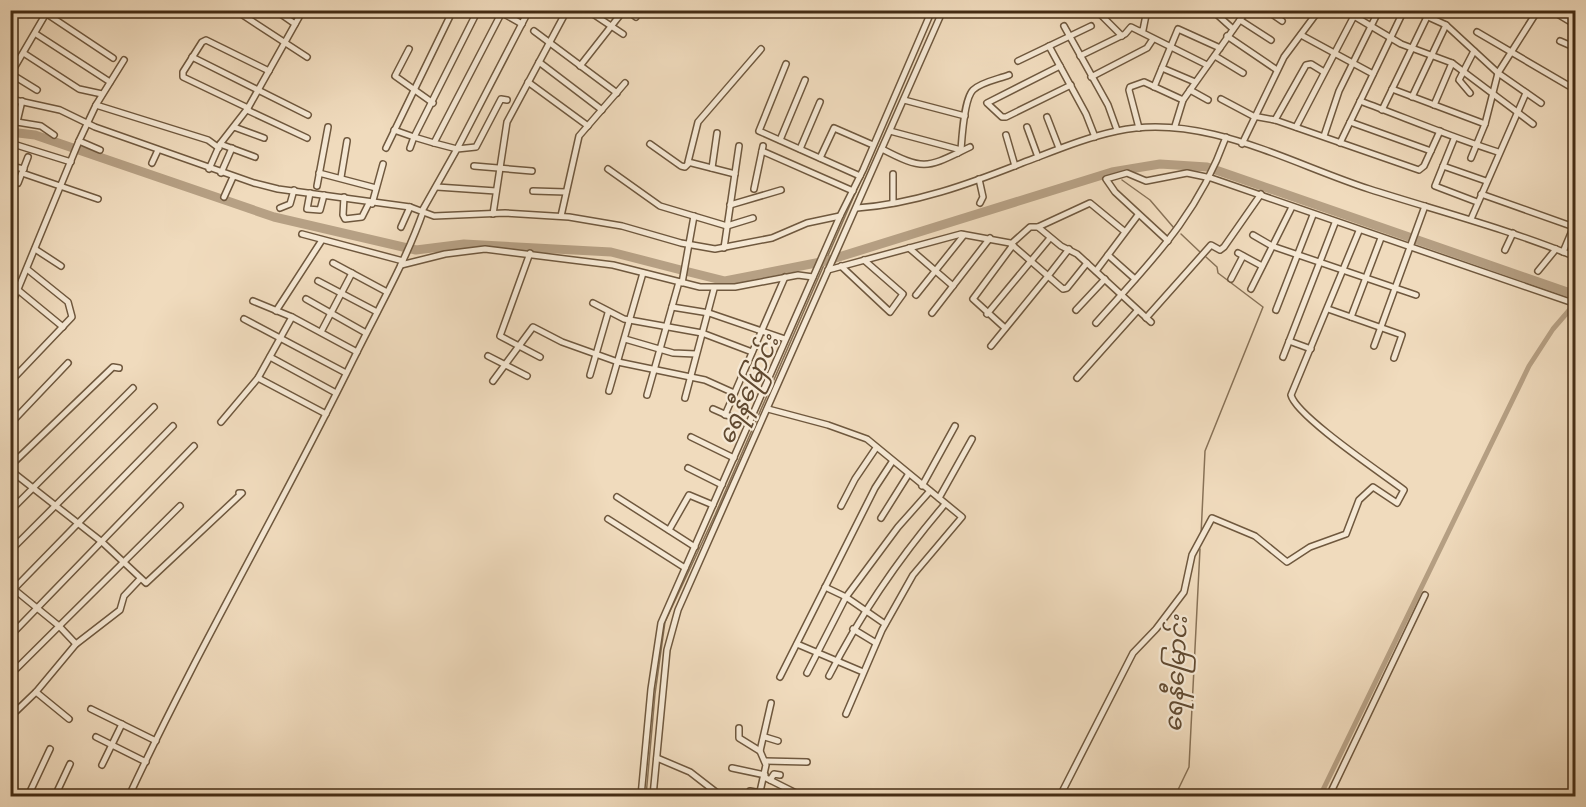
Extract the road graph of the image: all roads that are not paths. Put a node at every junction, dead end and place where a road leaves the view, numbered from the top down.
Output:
1 (235, 10) edge
2 (275, 10) edge
3 (303, 10) edge
4 (453, 10) edge
5 (478, 10) edge
6 (529, 10) edge
7 (567, 10) edge
8 (587, 10) edge
9 (626, 10) edge
10 (943, 10) edge
11 (1148, 10) edge
12 (1212, 10) edge
13 (1266, 10) edge
14 (1319, 10) edge
15 (1379, 10) edge
16 (1404, 10) edge
17 (1413, 10) edge
18 (1538, 10) edge
19 (1551, 10) edge
20 (500, 11) edge
21 (931, 11) edge
22 (1247, 11) edge
23 (47, 12) edge
24 (1101, 15) dead end
25 (636, 16) dead end
26 (1427, 16) junction
27 (1240, 20) junction
28 (1282, 21) dead end
29 (295, 24) junction
30 (522, 24) junction
31 (1446, 25) junction
32 (1575, 25) edge
33 (1064, 26) dead end
34 (1091, 26) dead end
35 (1372, 26) junction
36 (611, 27) junction
37 (1233, 29) junction
38 (1140, 31) junction
39 (534, 32) dead end
40 (1477, 32) dead end
41 (36, 34) junction
42 (623, 34) dead end
43 (1300, 35) junction
44 (1069, 36) junction
45 (1122, 36) junction
46 (1227, 36) junction
47 (1391, 38) junction
48 (1153, 39) junction
49 (1271, 40) dead end
50 (1560, 41) dead end
51 (550, 42) junction
52 (285, 43) junction
53 (1049, 46) junction
54 (1166, 47) junction
55 (1220, 48) junction
56 (1411, 48) junction
57 (1575, 48) edge
58 (409, 49) dead end
59 (761, 50) dead end
60 (1473, 51) junction
61 (1335, 52) junction
62 (1510, 52) junction
63 (25, 54) junction
64 (1432, 55) junction
65 (1080, 56) junction
66 (1215, 56) junction
67 (192, 57) junction
68 (307, 57) dead end
69 (113, 58) dead end
70 (124, 60) dead end
71 (1018, 61) dead end
72 (539, 62) junction
73 (1353, 62) junction
74 (1452, 63) junction
75 (786, 64) dead end
76 (1208, 65) junction
77 (580, 66) junction
78 (1060, 66) junction
79 (1162, 68) junction
80 (1277, 70) junction
81 (269, 71) junction
82 (1324, 72) junction
83 (1465, 72) junction
84 (1243, 73) dead end
85 (1498, 73) junction
86 (11, 74) edge
87 (1373, 74) junction
88 (1009, 75) dead end
89 (1091, 77) junction
90 (804, 80) dead end
91 (110, 82) junction
92 (528, 82) junction
93 (1195, 82) junction
94 (625, 83) dead end
95 (1071, 85) junction
96 (1154, 87) junction
97 (413, 89) junction
98 (1392, 89) junction
99 (37, 90) dead end
100 (1190, 90) junction
101 (1575, 90) edge
102 (258, 91) junction
103 (617, 93) junction
104 (1470, 93) dead end
105 (1526, 93) junction
106 (102, 94) junction
107 (1491, 95) junction
108 (1412, 97) junction
109 (10, 99) edge
110 (1221, 99) dead end
111 (507, 100) dead end
112 (904, 100) junction
113 (1183, 100) junction
114 (1208, 100) dead end
115 (22, 101) junction
116 (1360, 101) junction
117 (820, 102) dead end
118 (433, 103) junction
119 (1541, 103) dead end
120 (96, 105) junction
121 (1434, 105) junction
122 (247, 109) junction
123 (602, 110) junction
124 (1382, 110) junction
125 (1517, 113) junction
126 (308, 115) dead end
127 (965, 116) junction
128 (1253, 116) junction
129 (1047, 117) dead end
130 (1275, 120) junction
131 (1350, 122) junction
132 (87, 123) junction
133 (1485, 124) junction
134 (1533, 124) dead end
135 (588, 126) junction
136 (1175, 126) junction
137 (234, 127) junction
138 (328, 127) dead end
139 (1027, 127) dead end
140 (1296, 127) junction
141 (1139, 128) junction
142 (394, 130) junction
143 (1117, 130) junction
144 (890, 131) junction
145 (1440, 131) junction
146 (717, 133) dead end
147 (54, 135) dead end
148 (1006, 135) dead end
149 (1095, 136) junction
150 (1324, 136) junction
151 (414, 137) junction
152 (1226, 137) junction
153 (264, 138) dead end
154 (308, 138) dead end
155 (1455, 139) junction
156 (780, 140) junction
157 (347, 141) dead end
158 (10, 143) edge
159 (78, 143) junction
160 (434, 143) junction
161 (1340, 143) junction
162 (650, 144) dead end
163 (1242, 144) junction
164 (873, 145) junction
165 (1477, 145) junction
166 (220, 146) junction
167 (739, 146) dead end
168 (970, 147) dead end
169 (232, 148) junction
170 (386, 148) dead end
171 (410, 148) dead end
172 (1059, 148) junction
173 (457, 149) junction
174 (800, 149) junction
175 (882, 149) junction
176 (100, 150) dead end
177 (158, 150) junction
178 (960, 151) junction
179 (1431, 151) junction
180 (1498, 152) junction
181 (28, 157) dead end
182 (255, 157) dead end
183 (1038, 157) junction
184 (820, 158) junction
185 (1471, 159) dead end
186 (71, 160) junction
187 (152, 163) dead end
188 (689, 163) junction
189 (383, 164) dead end
190 (474, 165) dead end
191 (10, 166) edge
192 (1015, 166) junction
193 (1443, 166) junction
194 (499, 168) junction
195 (712, 168) junction
196 (209, 169) junction
197 (608, 169) dead end
198 (23, 171) junction
199 (532, 171) dead end
200 (319, 172) junction
201 (221, 173) junction
202 (735, 174) junction
203 (893, 174) dead end
204 (860, 176) junction
205 (233, 177) junction
206 (341, 177) junction
207 (1211, 178) junction
208 (979, 180) junction
209 (1486, 181) junction
210 (18, 183) dead end
211 (254, 183) junction
212 (61, 186) junction
213 (317, 186) dead end
214 (437, 187) junction
215 (376, 188) junction
216 (754, 189) dead end
217 (294, 190) junction
218 (532, 190) dead end
219 (781, 190) dead end
220 (252, 191) dead end
221 (496, 191) junction
222 (853, 191) junction
223 (566, 192) junction
224 (310, 193) junction
225 (1261, 194) junction
226 (1481, 194) junction
227 (324, 195) junction
228 (224, 197) dead end
229 (344, 197) junction
230 (98, 199) dead end
231 (893, 202) junction
232 (1478, 202) junction
233 (980, 203) dead end
234 (371, 204) junction
235 (730, 205) junction
236 (1425, 206) junction
237 (410, 207) junction
238 (1292, 207) junction
239 (280, 208) dead end
240 (845, 209) junction
241 (422, 211) junction
242 (855, 212) junction
243 (492, 214) junction
244 (1138, 215) junction
245 (1313, 215) junction
246 (561, 216) junction
247 (694, 216) junction
248 (840, 216) junction
249 (753, 219) dead end
250 (1471, 219) junction
251 (1335, 222) junction
252 (727, 226) junction
253 (1575, 226) edge
254 (401, 227) dead end
255 (1038, 227) junction
256 (1124, 231) junction
257 (1359, 231) junction
258 (1513, 233) junction
259 (302, 234) dead end
260 (964, 234) junction
261 (1253, 236) dead end
262 (990, 238) junction
263 (1050, 238) junction
264 (1381, 238) junction
265 (322, 240) junction
266 (1168, 242) junction
267 (688, 245) junction
268 (1012, 245) junction
269 (1272, 246) junction
270 (724, 248) junction
271 (909, 248) junction
272 (1412, 248) junction
273 (35, 249) junction
274 (1069, 249) junction
275 (1556, 249) junction
276 (1505, 250) dead end
277 (1563, 252) junction
278 (530, 253) junction
279 (1108, 255) junction
280 (1297, 255) junction
281 (1575, 257) edge
282 (864, 260) junction
283 (1030, 260) junction
284 (333, 263) dead end
285 (402, 263) junction
286 (1087, 263) junction
287 (1319, 263) junction
288 (61, 266) dead end
289 (842, 266) junction
290 (1262, 266) junction
291 (830, 267) junction
292 (27, 269) junction
293 (1343, 270) junction
294 (936, 271) junction
295 (1096, 271) junction
296 (1538, 271) dead end
297 (352, 273) junction
298 (643, 273) junction
299 (1048, 276) junction
300 (785, 277) junction
301 (813, 277) junction
302 (1366, 277) junction
303 (1105, 279) junction
304 (1135, 279) junction
305 (1231, 279) dead end
306 (318, 281) dead end
307 (681, 282) junction
308 (953, 286) junction
309 (1397, 288) junction
310 (714, 289) junction
311 (1251, 289) dead end
312 (18, 290) junction
313 (387, 292) junction
314 (341, 293) junction
315 (916, 295) dead end
316 (1120, 295) junction
317 (1416, 295) dead end
318 (306, 299) dead end
319 (253, 301) dead end
320 (593, 303) dead end
321 (1575, 304) edge
322 (10, 306) edge
323 (672, 307) junction
324 (1328, 309) junction
325 (1076, 310) dead end
326 (1276, 310) dead end
327 (276, 311) junction
328 (1137, 311) junction
329 (377, 312) junction
330 (331, 313) junction
331 (710, 313) junction
332 (932, 313) dead end
333 (609, 314) junction
334 (987, 314) junction
335 (292, 317) junction
336 (1351, 317) junction
337 (244, 318) dead end
338 (631, 319) junction
339 (1096, 323) dead end
340 (63, 327) junction
341 (1382, 327) junction
342 (666, 328) junction
343 (1005, 328) junction
344 (761, 331) junction
345 (321, 332) junction
346 (366, 333) junction
347 (702, 333) junction
348 (281, 339) junction
349 (625, 339) junction
350 (785, 339) junction
351 (1289, 341) junction
352 (518, 346) junction
353 (991, 346) dead end
354 (1374, 346) dead end
355 (660, 348) junction
356 (1311, 349) junction
357 (357, 352) junction
358 (752, 352) junction
359 (696, 354) junction
360 (597, 355) junction
361 (488, 356) dead end
362 (270, 357) junction
363 (540, 357) dead end
364 (1283, 357) dead end
365 (1394, 358) dead end
366 (618, 362) junction
367 (68, 363) dead end
368 (505, 364) junction
369 (119, 368) dead end
370 (654, 371) junction
371 (346, 373) junction
372 (590, 375) dead end
373 (527, 376) dead end
374 (258, 378) junction
375 (690, 378) junction
376 (1077, 378) dead end
377 (493, 381) dead end
378 (10, 382) edge
379 (133, 388) dead end
380 (609, 391) dead end
381 (336, 393) junction
382 (734, 393) junction
383 (647, 395) dead end
384 (685, 398) dead end
385 (154, 407) dead end
386 (713, 409) dead end
387 (768, 409) junction
388 (326, 414) junction
389 (725, 415) junction
390 (221, 422) dead end
391 (10, 424) edge
392 (747, 424) junction
393 (173, 426) dead end
394 (955, 426) dead end
395 (691, 437) dead end
396 (972, 439) dead end
397 (194, 446) dead end
398 (876, 448) junction
399 (734, 458) junction
400 (892, 462) junction
401 (10, 466) edge
402 (688, 468) dead end
403 (10, 470) edge
404 (908, 475) junction
405 (722, 485) junction
406 (922, 486) junction
407 (32, 488) junction
408 (930, 491) junction
409 (239, 493) dead end
410 (617, 497) dead end
411 (939, 498) junction
412 (945, 504) junction
413 (54, 506) junction
414 (180, 506) dead end
415 (713, 506) junction
416 (841, 507) dead end
417 (10, 511) edge
418 (881, 518) dead end
419 (608, 519) dead end
420 (77, 524) junction
421 (669, 531) junction
422 (102, 542) junction
423 (695, 547) junction
424 (10, 551) edge
425 (123, 564) junction
426 (685, 568) junction
427 (140, 579) junction
428 (825, 587) junction
429 (12, 589) edge
430 (1425, 595) dead end
431 (846, 597) junction
432 (38, 609) junction
433 (865, 609) junction
434 (885, 624) junction
435 (59, 626) junction
436 (853, 629) junction
437 (10, 636) edge
438 (876, 643) junction
439 (76, 644) junction
440 (797, 644) junction
441 (816, 653) junction
442 (836, 662) junction
443 (863, 672) junction
444 (807, 673) dead end
445 (10, 675) edge
446 (829, 676) dead end
447 (780, 677) dead end
448 (36, 692) junction
449 (771, 703) dead end
450 (91, 709) dead end
451 (846, 714) dead end
452 (11, 717) edge
453 (69, 719) dead end
454 (122, 724) junction
455 (739, 728) dead end
456 (765, 737) junction
457 (96, 738) dead end
458 (156, 741) junction
459 (778, 741) dead end
460 (112, 745) junction
461 (50, 749) dead end
462 (760, 751) junction
463 (657, 758) junction
464 (765, 761) junction
465 (146, 762) junction
466 (807, 762) dead end
467 (70, 764) dead end
468 (102, 765) dead end
469 (732, 768) dead end
470 (780, 775) dead end
471 (766, 777) junction
472 (750, 791) dead end
473 (760, 795) edge
474 (28, 796) edge
475 (55, 796) edge
476 (129, 796) edge
477 (642, 796) edge
478 (653, 796) edge
479 (721, 796) edge
480 (802, 796) edge
481 (1060, 796) edge
482 (1329, 796) edge

1 - 52 street
2 - 29 street
3 - 29 street
4 - 97 street
5 - 118 street
6 - 30 street
7 - 51 street
8 - 36 street
9 - 25 street
9 - 36 street
10 - 112 street
11 - 38 street
12 - 37 street
13 - 28 street
14 - 43 street
15 - 35 street
16 - 47 street
17 - 26 street
18 - 62 street
19 - 32 street
20 - 30 street
20 - 160 street
21 - 164 street
22 - 27 street
23 - 41 street
23 - 69 street
24 - 45 street
26 - 31 street
26 - 56 street
27 - 37 street
27 - 49 street
29 - 52 street
30 - 173 street
31 - 60 street
31 - 64 street
33 - 44 street
34 - 44 street
35 - 47 street
35 - 61 street
35 - 73 street
36 - 42 street
36 - 77 street
37 - 46 street
38 - 45 street
38 - 48 street
39 - 51 street
40 - 62 street
41 - 63 street
41 - 91 street
43 - 61 street
43 - 80 street
44 - 53 street
44 - 65 street
45 - 65 street
46 - 55 street
46 - 80 street
47 - 56 street
47 - 87 street
48 - 54 street
48 - 89 street
50 - 57 street
51 - 72 street
51 - 77 street
52 - 68 street
52 - 81 street
53 - 71 street
53 - 78 street
54 - 55 street
54 - 76 street
54 - 79 street
55 - 66 street
56 - 64 street
56 - 98 street
58 - 97 street
59 - 188 street
60 - 83 street
60 - 85 street
61 - 73 street
61 - 82 street
62 - 85 street
62 - 101 street
63 - 86 street
63 - 106 street
64 - 74 street
64 - 108 street
65 - 89 street
66 - 76 street
66 - 84 street
67 - 81 street
67 - 102 street
67 - 122 street
70 - 91 street
72 - 92 street
72 - 123 street
73 - 87 street
73 - 150 street
74 - 83 street
74 - 121 street
75 - 156 street
76 - 93 street
77 - 103 street
78 - 95 street
78 - 95 street
79 - 93 street
79 - 96 street
80 - 128 street
81 - 102 street
82 - 130 street
82 - 140 street
83 - 104 street
83 - 107 street
85 - 105 street
85 - 107 street
86 - 99 street
87 - 116 street
88 - 127 street
89 - 143 street
90 - 156 street
91 - 106 street
92 - 135 street
92 - 194 street
93 - 100 street
94 - 103 street
95 - 149 street
96 - 113 street
96 - 141 street
97 - 118 street
97 - 142 street
98 - 108 street
98 - 124 street
100 - 113 street
100 - 114 street
102 - 122 street
102 - 126 street
103 - 123 street
105 - 119 street
105 - 125 street
106 - 120 street
107 - 125 street
107 - 133 street
108 - 121 street
109 - 115 street
110 - 128 street
111 - 173 street
112 - 127 street
112 - 144 street
113 - 136 street
115 - 132 street
115 - 147 street
116 - 124 street
116 - 131 street
117 - 174 street
118 - 151 street
120 - 132 street
120 - 166 street
121 - 133 street
122 - 137 street
122 - 154 street
123 - 135 street
124 - 145 street
125 - 134 street
125 - 180 street
127 - 178 street
128 - 130 street
128 - 163 street
129 - 172 street
130 - 140 street
131 - 161 street
131 - 179 street
132 - 159 street
132 - 177 street
133 - 165 street
135 - 223 street
136 - 141 street
136 - 152 street
137 - 153 street
137 - 166 street
138 - 200 street
139 - 183 street
140 - 150 street
141 - 143 street
142 - 151 street
142 - 170 street
143 - 149 street
144 - 175 street
144 - 178 street
145 - 155 street
145 - 179 street
146 - 195 street
148 - 192 street
149 - 172 street
150 - 161 street
151 - 160 street
151 - 171 street
152 - 163 street
152 - 207 street
155 - 165 street
155 - 193 street
156 - 174 street
157 - 206 street
158 - 186 street
159 - 176 street
159 - 186 street
160 - 173 street
161 - 179 street
162 - 188 street
163 - 236 street
164 - 184 street
164 - 204 street
165 - 180 street
165 - 185 street
166 - 169 street
166 - 196 street
167 - 202 street
168 - 178 street
169 - 182 street
169 - 201 street
172 - 183 street
173 - 214 street
174 - 184 street
175 - 178 street
175 - 242 street
177 - 187 street
177 - 196 street
180 - 209 street
181 - 198 street
183 - 192 street
184 - 204 street
186 - 212 street
188 - 195 street
189 - 215 street
190 - 194 street
191 - 198 street
192 - 208 street
193 - 209 street
193 - 232 street
194 - 199 street
194 - 221 street
195 - 202 street
196 - 201 street
197 - 247 street
198 - 210 street
198 - 212 street
200 - 206 street
200 - 213 street
201 - 205 street
202 - 235 street
203 - 231 street
204 - 222 street
205 - 211 street
205 - 228 street
206 - 215 street
207 - 225 street
207 - 244 street
207 - 266 street
208 - 231 street
208 - 233 street
209 - 226 street
211 - 217 street
211 - 220 street
212 - 230 street
212 - 273 street
214 - 221 street
214 - 241 street
215 - 234 street
216 - 222 street
217 - 224 street
217 - 239 street
218 - 223 street
219 - 235 street
221 - 243 street
222 - 240 street
223 - 246 street
224 - 227 street
224 - 227 street
225 - 238 street
225 - 328 street
226 - 232 street
226 - 253 street
227 - 229 street
229 - 234 street
229 - 234 street
231 - 242 street
232 - 250 street
234 - 237 street
235 - 252 street
236 - 250 street
236 - 272 street
237 - 241 street
237 - 254 street
238 - 245 street
238 - 269 street
240 - 242 street
240 - 248 street
241 - 243 street
241 - 285 street
242 - 291 street
243 - 246 street
244 - 256 street
244 - 266 street
245 - 251 street
245 - 280 street
246 - 267 street
247 - 252 street
247 - 267 street
248 - 270 street
248 - 301 street
249 - 252 street
250 - 258 street
251 - 257 street
251 - 287 street
252 - 270 street
253 - 277 street
255 - 256 street
255 - 263 street
255 - 268 street
256 - 279 street
257 - 264 street
257 - 293 street
258 - 275 street
258 - 276 street
259 - 265 street
260 - 262 street
260 - 271 street
260 - 294 street
261 - 269 street
262 - 268 street
262 - 308 street
263 - 274 street
263 - 283 street
264 - 272 street
264 - 302 street
265 - 285 street
265 - 327 street
266 - 304 street
267 - 270 street
267 - 307 street
268 - 283 street
268 - 334 street
269 - 280 street
269 - 290 street
271 - 282 street
271 - 294 street
272 - 309 street
272 - 321 street
273 - 288 street
273 - 292 street
274 - 286 street
274 - 299 street
275 - 277 street
275 - 296 street
277 - 281 street
278 - 285 street
278 - 298 street
278 - 352 street
279 - 295 street
279 - 304 street
280 - 287 street
280 - 326 street
282 - 289 street
282 - 289 street
283 - 299 street
283 - 334 street
284 - 297 street
285 - 313 street
286 - 295 street
286 - 299 street
287 - 293 street
287 - 351 street
289 - 291 street
290 - 305 street
290 - 311 street
291 - 387 street
292 - 312 street
292 - 340 street
293 - 302 street
293 - 324 street
294 - 308 street
294 - 315 street
295 - 303 street
297 - 313 street
297 - 314 street
298 - 307 street
298 - 338 street
299 - 343 street
300 - 301 street
300 - 310 street
300 - 344 street
301 - 350 street
302 - 309 street
302 - 336 street
303 - 316 street
303 - 325 street
304 - 316 street
306 - 314 street
307 - 310 street
307 - 323 street
308 - 332 street
309 - 317 street
309 - 341 street
310 - 331 street
312 - 322 street
312 - 340 street
313 - 329 street
314 - 329 street
314 - 330 street
316 - 328 street
316 - 339 street
318 - 330 street
319 - 327 street
320 - 333 street
323 - 331 street
323 - 342 street
324 - 336 street
324 - 356 street
327 - 335 street
328 - 376 street
329 - 346 street
330 - 345 street
330 - 346 street
331 - 344 street
331 - 347 street
333 - 338 street
333 - 360 street
334 - 343 street
335 - 345 street
335 - 348 street
336 - 341 street
337 - 348 street
338 - 342 street
338 - 349 street
340 - 378 street
341 - 354 street
341 - 365 street
342 - 347 street
342 - 355 street
343 - 353 street
344 - 350 street
344 - 358 street
345 - 357 street
346 - 357 street
347 - 358 street
347 - 359 street
348 - 362 street
348 - 371 street
349 - 355 street
349 - 366 street
350 - 392 street
351 - 356 street
351 - 364 street
352 - 360 street
352 - 363 street
352 - 368 street
355 - 359 street
355 - 370 street
356 - 481 street
357 - 371 street
358 - 382 street
359 - 375 street
360 - 366 street
360 - 372 street
361 - 368 street
362 - 374 street
362 - 381 street
366 - 370 street
366 - 380 street
367 - 391 street
368 - 373 street
368 - 377 street
369 - 401 street
370 - 375 street
370 - 383 street
371 - 381 street
374 - 388 street
374 - 390 street
375 - 382 street
375 - 384 street
379 - 407 street
381 - 388 street
382 - 389 street
385 - 413 street
386 - 389 street
387 - 398 street
387 - 463 street
388 - 458 street
389 - 392 street
392 - 399 street
393 - 420 street
394 - 406 street
395 - 399 street
396 - 411 street
397 - 422 street
398 - 400 street
398 - 416 street
399 - 405 street
400 - 404 street
400 - 428 street
402 - 405 street
403 - 407 street
404 - 406 street
404 - 418 street
405 - 415 street
406 - 408 street
407 - 413 street
407 - 417 street
408 - 411 street
408 - 431 street
409 - 427 street
410 - 421 street
411 - 412 street
412 - 433 street
412 - 434 street
413 - 420 street
413 - 424 street
414 - 425 street
415 - 421 street
415 - 423 street
419 - 426 street
420 - 422 street
420 - 429 street
421 - 423 street
422 - 425 street
422 - 432 street
423 - 426 street
425 - 427 street
425 - 435 street
426 - 477 street
427 - 439 street
428 - 431 street
428 - 440 street
429 - 432 street
430 - 482 street
431 - 433 street
431 - 441 street
432 - 435 street
432 - 437 street
433 - 434 street
433 - 436 street
434 - 438 street
435 - 439 street
435 - 445 street
436 - 438 street
436 - 442 street
438 - 443 street
439 - 448 street
440 - 441 street
440 - 447 street
441 - 442 street
441 - 444 street
442 - 443 street
442 - 446 street
443 - 451 street
448 - 452 street
448 - 453 street
449 - 456 street
450 - 454 street
454 - 458 street
454 - 460 street
455 - 462 street
456 - 459 street
456 - 462 street
457 - 460 street
458 - 465 street
460 - 465 street
460 - 468 street
461 - 474 street
462 - 464 street
463 - 478 street
463 - 479 street
464 - 466 street
464 - 471 street
465 - 476 street
467 - 475 street
469 - 471 street
470 - 471 street
471 - 473 street
471 - 480 street
472 - 473 street

